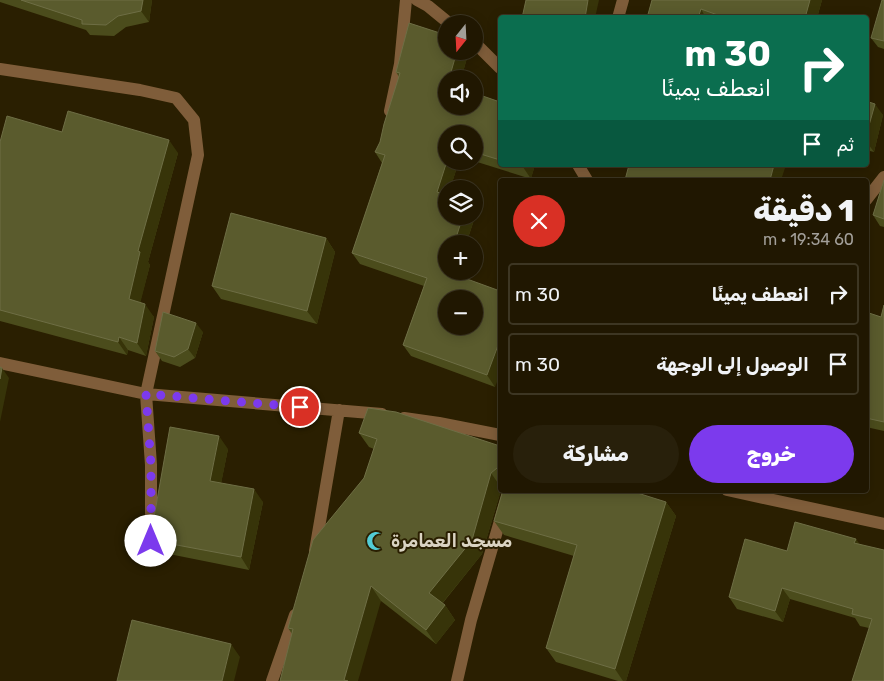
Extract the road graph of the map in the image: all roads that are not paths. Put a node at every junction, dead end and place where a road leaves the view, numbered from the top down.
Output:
1 (406, 0) edge
2 (417, 0) edge
3 (623, 0) edge
4 (439, 15) edge
5 (619, 15) edge
6 (483, 51) edge
7 (498, 66) edge
8 (0, 69) edge
9 (387, 123) edge
10 (884, 177) edge
11 (869, 196) edge
12 (0, 363) edge
13 (146, 394) junction
14 (339, 410) junction
15 (498, 435) edge
16 (508, 493) edge
17 (741, 493) edge
18 (884, 524) edge
19 (151, 560) edge
20 (312, 566) edge
21 (299, 602) edge
22 (272, 681) edge
23 (457, 681) edge

1 - 9 street
2 - 4 street
3 - 5 street
6 - 7 street
8 - 13 street
10 - 11 street
12 - 13 street
13 - 14 street
13 - 19 street
14 - 15 street
14 - 20 street
16 - 23 street
17 - 18 street
21 - 22 street

